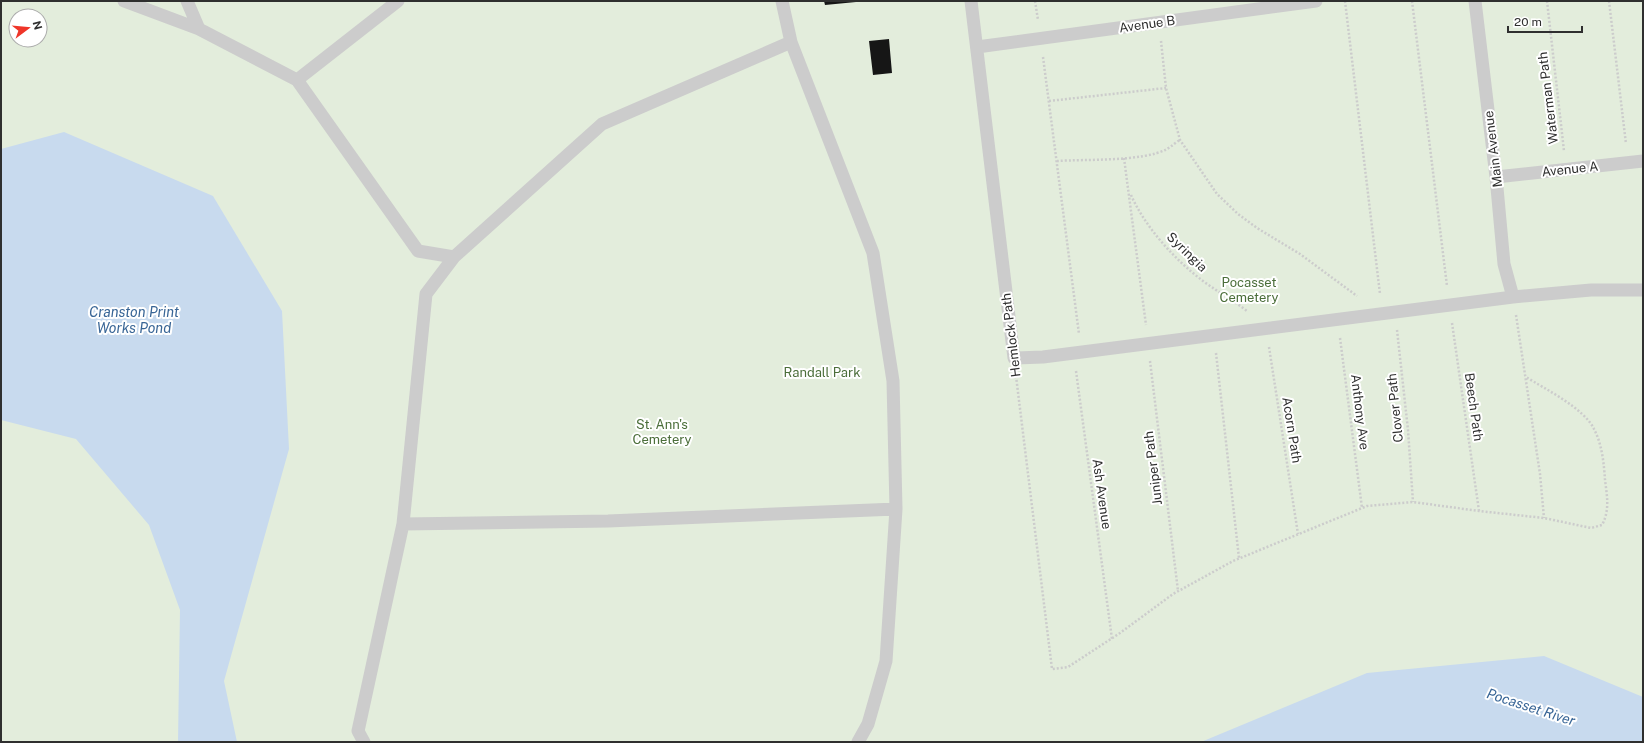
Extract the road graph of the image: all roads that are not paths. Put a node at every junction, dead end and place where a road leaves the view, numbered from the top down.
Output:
1 (124, 1) edge
2 (186, 1) edge
3 (398, 1) edge
4 (782, 1) edge
5 (971, 1) edge
6 (1316, 1) edge
7 (1475, 1) edge
8 (200, 29) junction
9 (791, 42) junction
10 (977, 46) junction
11 (297, 80) junction
12 (1643, 161) edge
13 (1496, 177) junction
14 (454, 258) junction
15 (1643, 290) edge
16 (1513, 297) junction
17 (896, 509) junction
18 (403, 524) junction
19 (364, 742) edge
20 (858, 742) edge

1 - 8 lane
2 - 8 lane
3 - 11 lane
4 - 9 lane
5 - 10 lane, Hemlock Path
6 - 10 lane, Avenue B
7 - 13 lane, Main Avenue
8 - 11 lane
9 - 14 lane
9 - 17 lane
10 - 16 lane, Hemlock Path
11 - 14 lane
12 - 13 lane, Avenue A
13 - 16 lane, Main Avenue
14 - 18 lane
15 - 16 lane
17 - 18 lane
17 - 20 lane
18 - 19 lane

